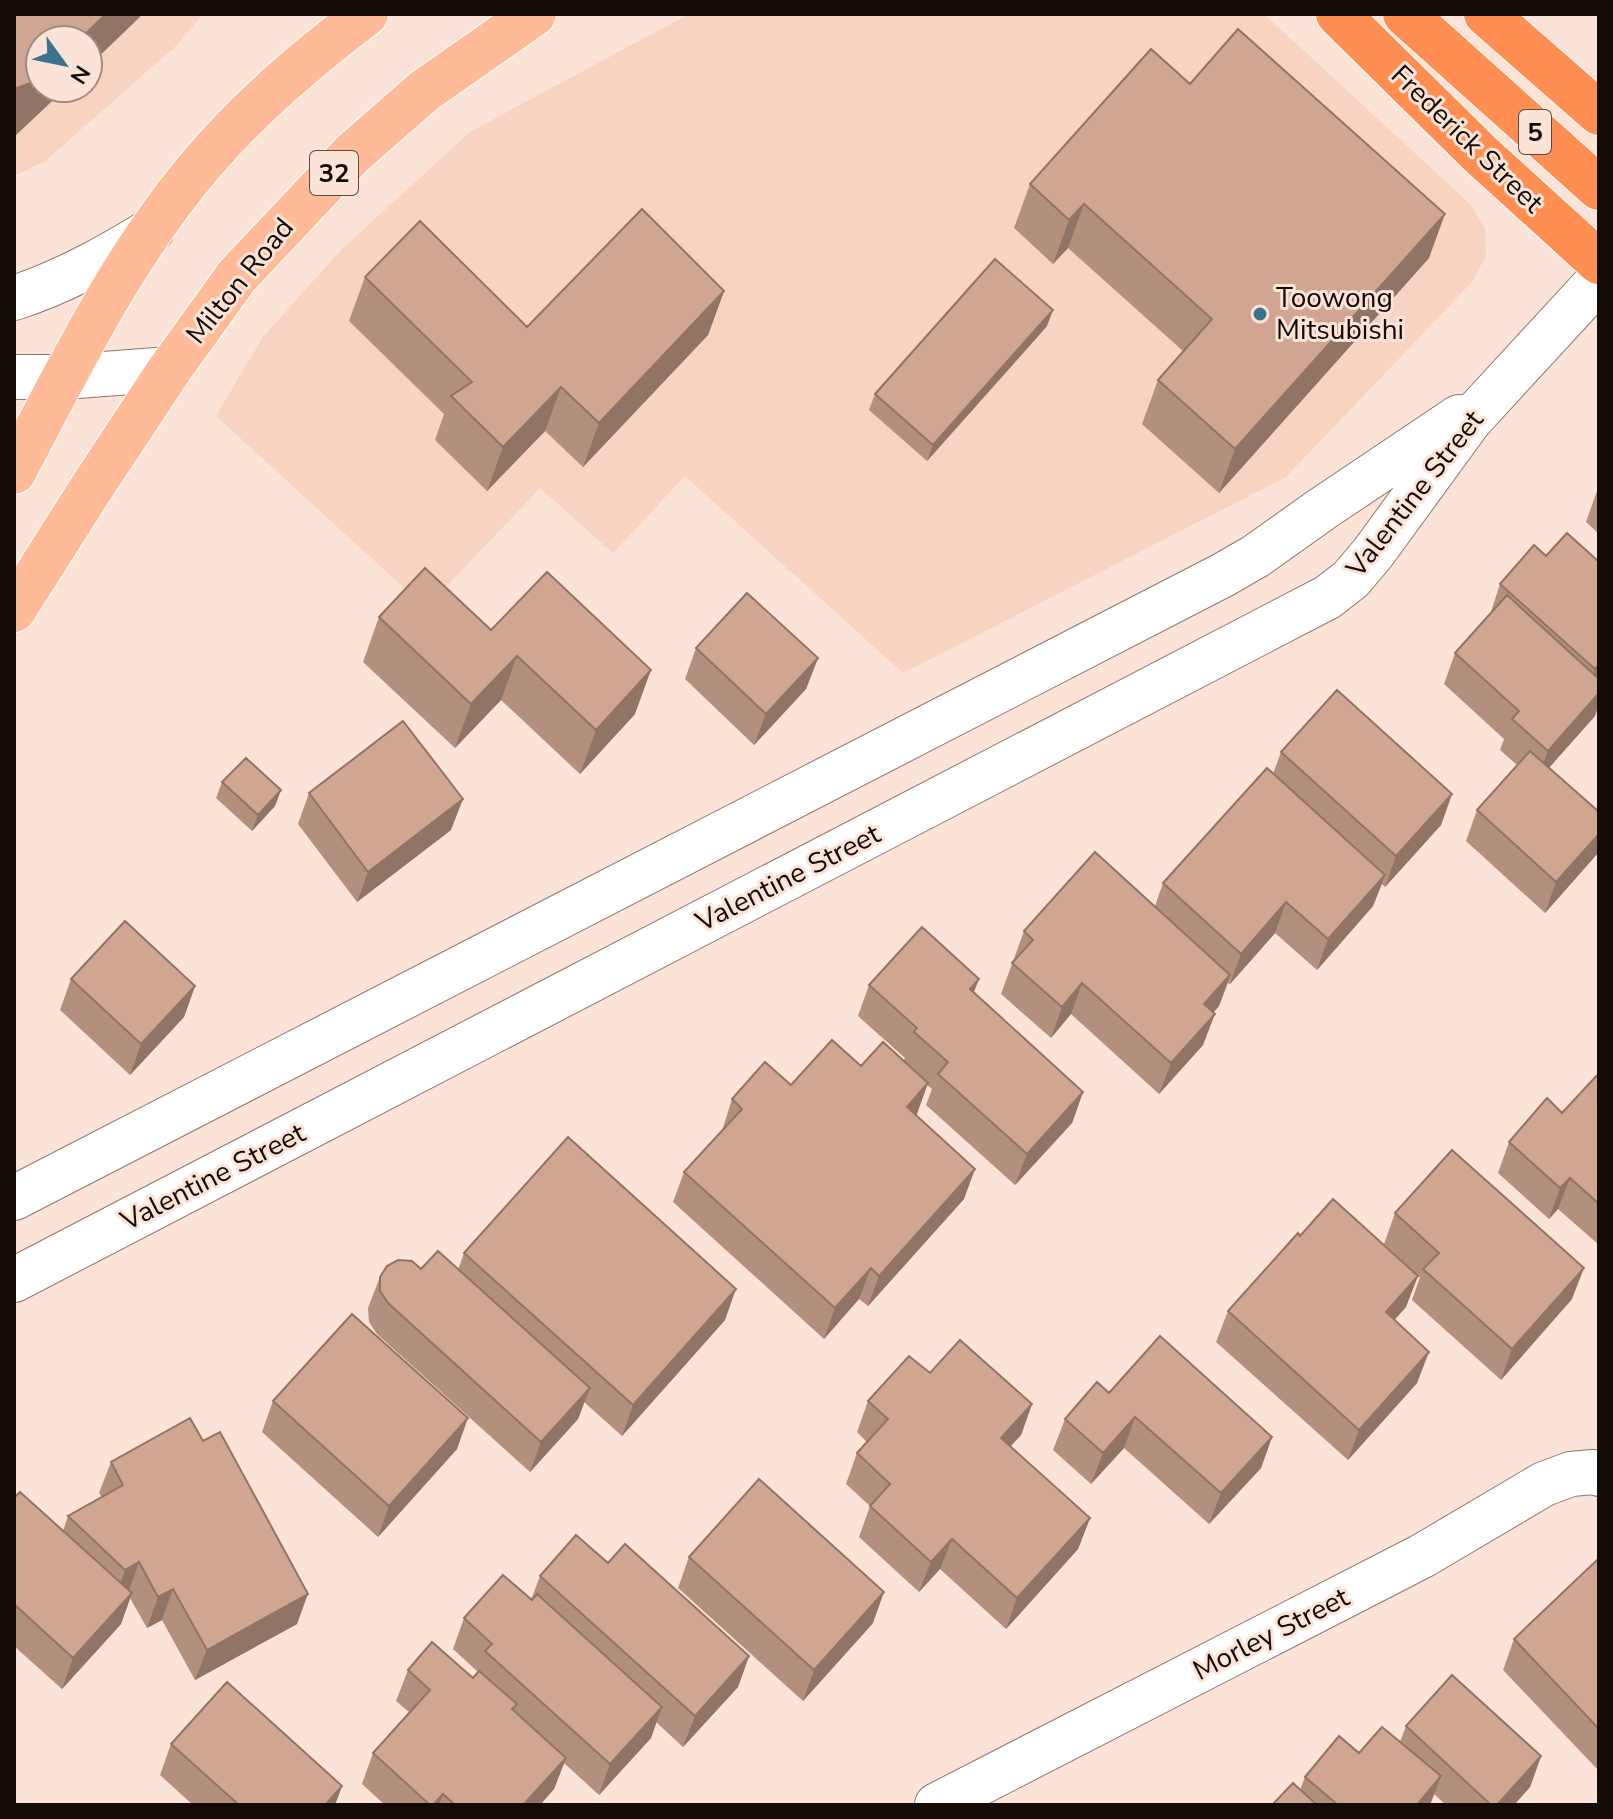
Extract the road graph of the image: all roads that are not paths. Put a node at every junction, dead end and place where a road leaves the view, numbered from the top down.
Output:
1 (366, 14) edge
2 (534, 14) edge
3 (1338, 14) edge
4 (1405, 14) edge
5 (1486, 14) edge
6 (1599, 113) edge
7 (1599, 188) edge
8 (152, 230) junction
9 (1599, 262) edge
10 (1599, 280) edge
11 (14, 298) edge
12 (170, 369) junction
13 (14, 377) edge
14 (64, 377) junction
15 (1494, 393) junction
16 (14, 472) edge
17 (14, 610) edge
18 (14, 1198) edge
19 (14, 1280) edge
20 (1597, 1469) edge
21 (937, 1805) edge

1 - 8 main road
2 - 12 main road, Milton Road / 32
3 - 9 highway, Frederick Street
4 - 7 highway, 5
5 - 6 highway, 5
8 - 11 street
8 - 14 main road
10 - 15 street, Valentine Street
12 - 14 street
12 - 17 main road, Milton Road / 32
13 - 14 street
14 - 16 main road
15 - 18 street, Valentine Street
15 - 19 street, Valentine Street
20 - 21 street, Morley Street

